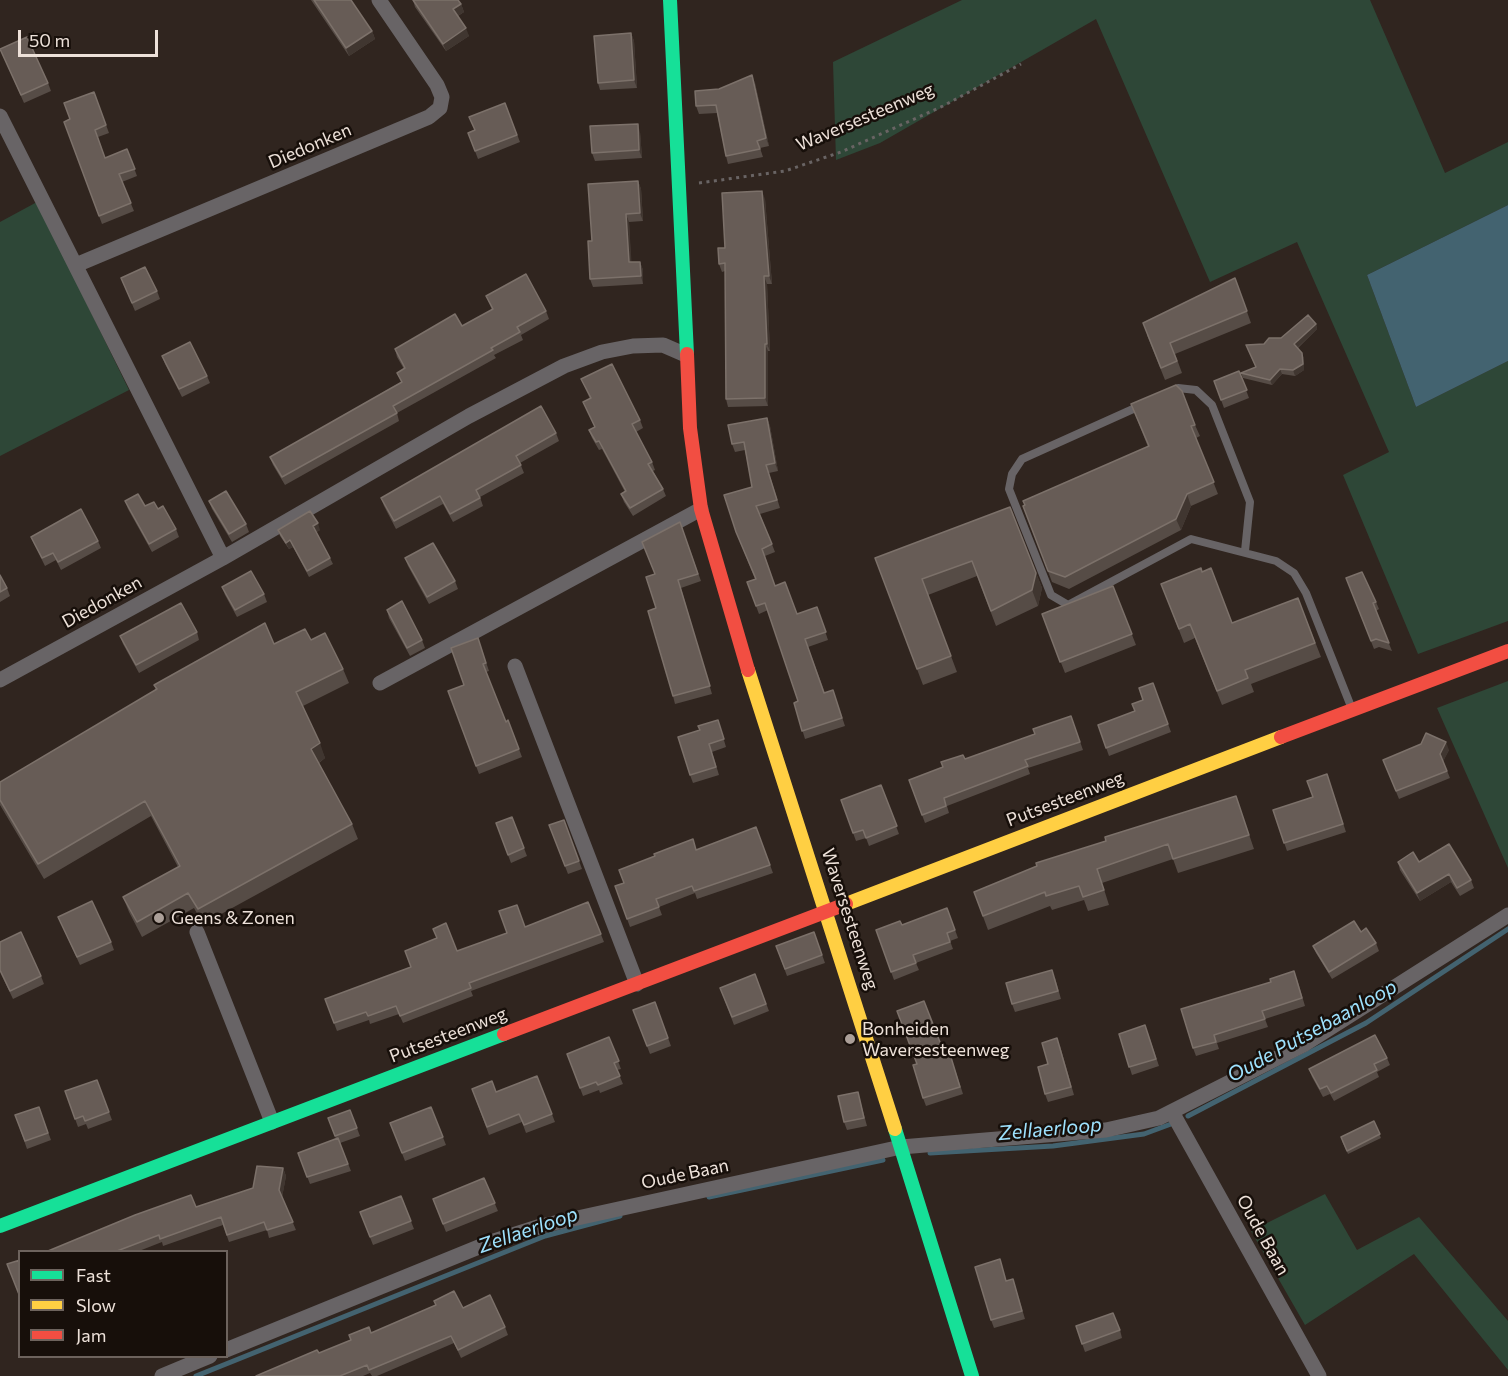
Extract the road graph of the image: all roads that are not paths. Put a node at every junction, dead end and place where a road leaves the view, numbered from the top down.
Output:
1 (379, 0) edge
2 (670, 0) edge
3 (0, 116) edge
4 (75, 265) junction
5 (686, 356) junction
6 (1168, 393) edge
7 (1147, 402) edge
8 (701, 510) junction
9 (1245, 551) junction
10 (223, 558) junction
11 (1508, 651) edge
12 (515, 666) dead end
13 (0, 680) edge
14 (380, 683) dead end
15 (1353, 710) junction
16 (827, 911) junction
17 (1508, 915) edge
18 (197, 932) dead end
19 (637, 984) junction
20 (1172, 1112) junction
21 (272, 1122) junction
22 (901, 1147) junction
23 (0, 1226) edge
24 (228, 1349) edge
25 (205, 1358) edge
26 (162, 1376) edge
27 (972, 1376) edge
28 (1319, 1376) edge

1 - 4 street, Diedonken
2 - 5 main road, Waversesteenweg
3 - 4 street
4 - 10 street
5 - 8 main road, Waversesteenweg
5 - 10 street, Diedonken
6 - 9 lane
7 - 9 lane
8 - 14 street
8 - 16 main road, Waversesteenweg
9 - 15 lane
10 - 13 street, Diedonken
11 - 15 main road, Putsesteenweg
12 - 19 street
15 - 16 main road, Putsesteenweg
16 - 19 main road, Putsesteenweg
16 - 22 main road, Waversesteenweg
17 - 20 street, Oude Baan
18 - 21 street
19 - 21 main road, Putsesteenweg
20 - 22 street, Oude Baan
20 - 28 street, Oude Baan
21 - 23 main road, Putsesteenweg
22 - 24 street, Oude Baan
22 - 27 main road, Waversesteenweg
25 - 26 street

